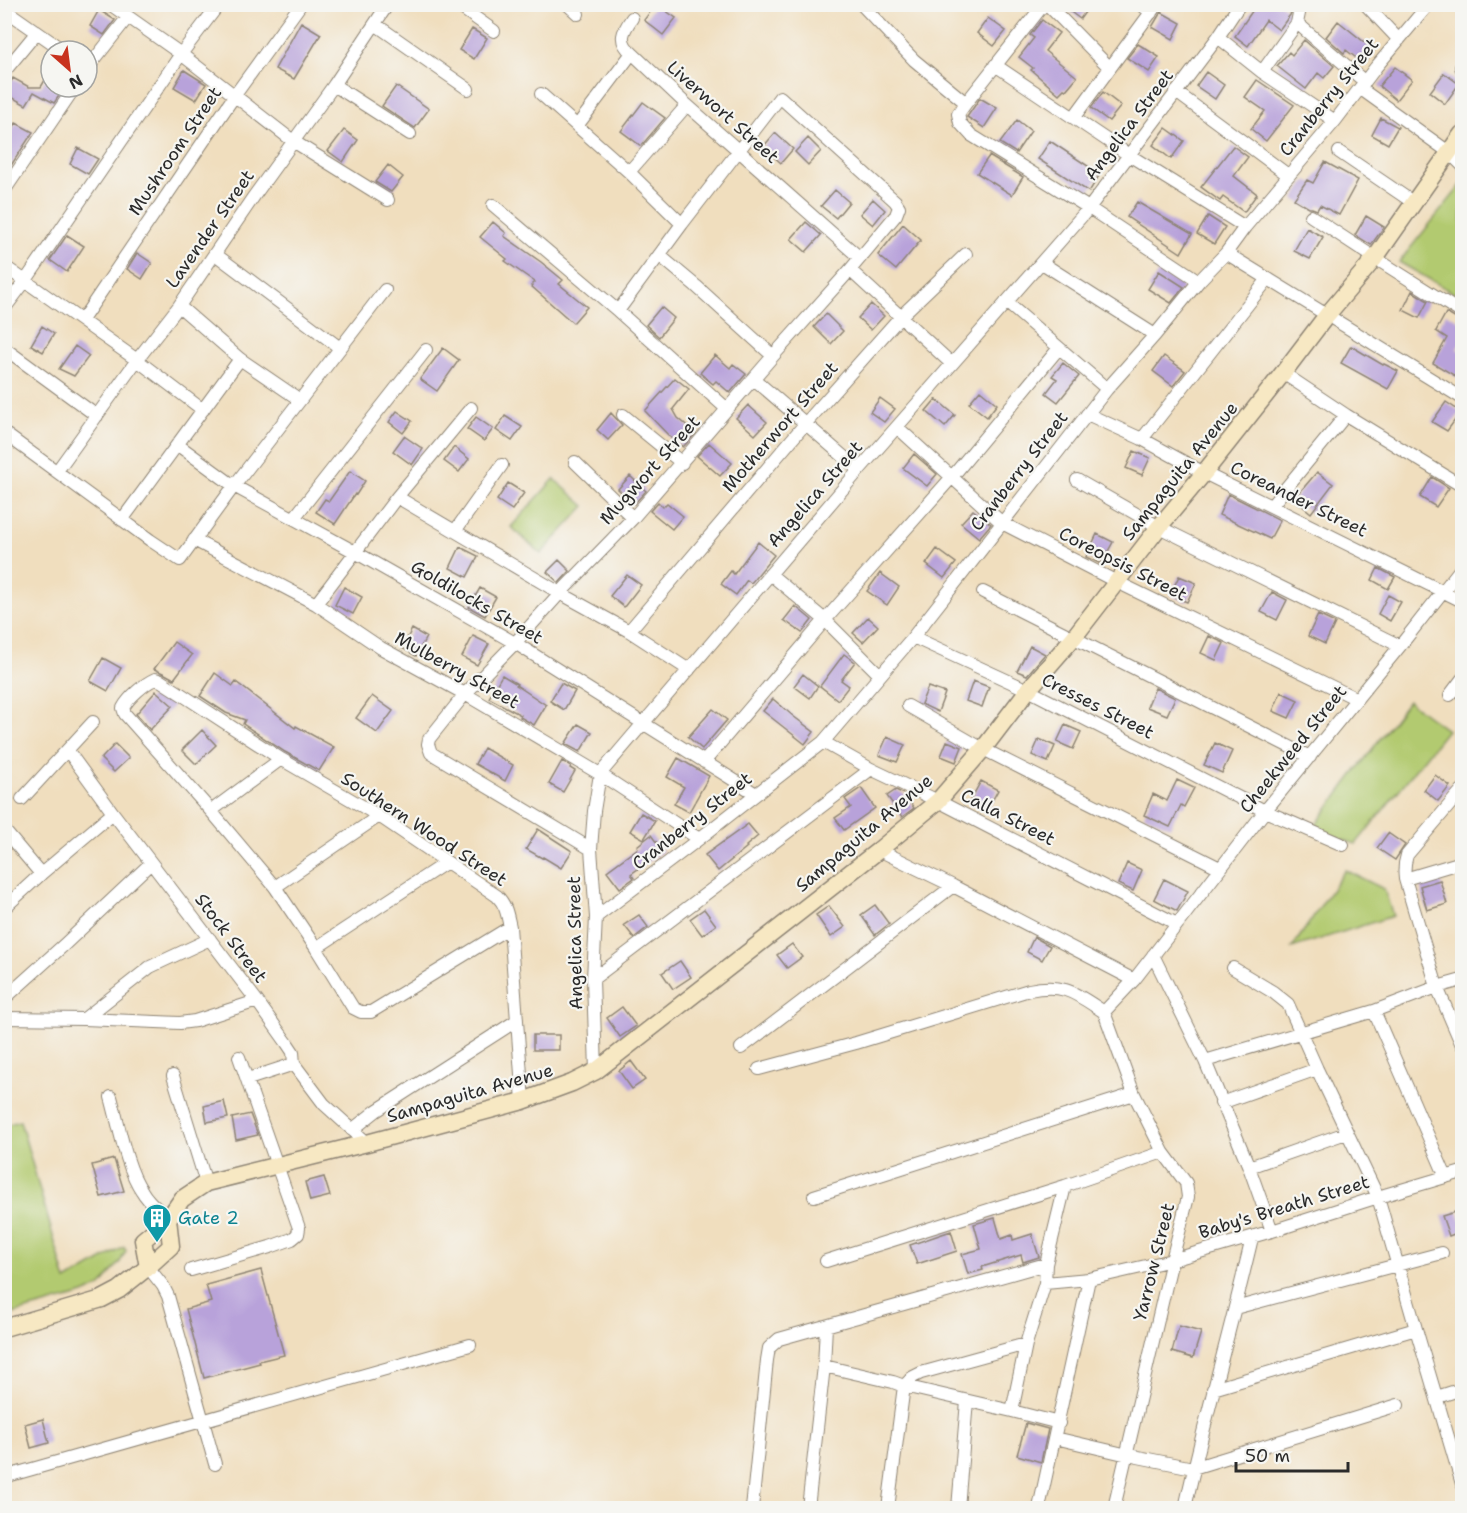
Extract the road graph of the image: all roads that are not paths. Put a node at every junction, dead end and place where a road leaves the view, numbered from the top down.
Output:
1 (110, 4) edge
2 (219, 4) edge
3 (301, 4) edge
4 (388, 4) edge
5 (456, 4) edge
6 (567, 4) edge
7 (861, 4) edge
8 (1045, 4) edge
9 (1141, 4) edge
10 (1240, 4) edge
11 (1301, 4) edge
12 (1365, 4) edge
13 (1430, 4) edge
14 (4, 9) edge
15 (1154, 9) edge
16 (578, 14) dead end
17 (128, 17) junction
18 (632, 18) dead end
19 (1298, 23) junction
20 (375, 24) junction
21 (494, 31) dead end
22 (37, 32) junction
23 (1218, 37) junction
24 (47, 39) edge
25 (1399, 40) junction
26 (99, 53) edge
27 (632, 53) junction
28 (181, 54) junction
29 (995, 65) junction
30 (1110, 68) junction
31 (4, 72) edge
32 (1262, 72) junction
33 (334, 85) junction
34 (1363, 85) junction
35 (468, 89) dead end
36 (1176, 92) junction
37 (541, 94) dead end
38 (235, 95) junction
39 (67, 99) edge
40 (966, 103) junction
41 (687, 105) junction
42 (1074, 117) junction
43 (1335, 121) junction
44 (577, 126) junction
45 (410, 134) dead end
46 (1462, 134) edge
47 (293, 141) junction
48 (738, 150) junction
49 (1339, 152) dead end
50 (1450, 153) junction
51 (1129, 155) junction
52 (1462, 165) edge
53 (629, 172) junction
54 (1288, 175) junction
55 (4, 191) edge
56 (388, 200) dead end
57 (1414, 203) junction
58 (493, 205) dead end
59 (1089, 208) junction
60 (1311, 216) dead end
61 (682, 224) junction
62 (1245, 227) junction
63 (1226, 253) junction
64 (215, 254) junction
65 (966, 254) dead end
66 (659, 255) junction
67 (860, 258) junction
68 (1375, 258) junction
69 (1042, 262) junction
70 (4, 266) edge
71 (850, 270) junction
72 (1268, 279) junction
73 (26, 280) junction
74 (1199, 281) junction
75 (385, 290) dead end
76 (1006, 302) junction
77 (178, 306) junction
78 (4, 309) edge
79 (618, 311) junction
80 (1462, 313) edge
81 (1327, 315) junction
82 (901, 316) junction
83 (82, 320) junction
84 (1155, 335) junction
85 (4, 348) edge
86 (340, 348) junction
87 (1059, 348) junction
88 (426, 350) dead end
89 (773, 356) junction
90 (240, 359) junction
91 (137, 360) junction
92 (952, 364) junction
93 (1283, 373) junction
94 (754, 379) junction
95 (1107, 389) junction
96 (1462, 398) edge
97 (300, 400) junction
98 (471, 408) dead end
99 (727, 409) junction
100 (203, 410) junction
101 (1087, 414) junction
102 (623, 415) dead end
103 (1346, 415) junction
104 (97, 416) junction
105 (805, 424) junction
106 (897, 427) junction
107 (4, 433) edge
108 (1142, 439) junction
109 (178, 445) junction
110 (574, 462) dead end
111 (682, 463) junction
112 (501, 465) dead end
113 (859, 470) junction
114 (57, 471) junction
115 (1204, 473) junction
116 (952, 477) junction
117 (1077, 480) dead end
118 (234, 486) junction
119 (1462, 486) edge
120 (397, 497) junction
121 (1272, 505) junction
122 (294, 518) junction
123 (633, 518) junction
124 (122, 519) junction
125 (1002, 523) junction
126 (1159, 527) junction
127 (455, 531) junction
128 (194, 540) junction
129 (355, 552) junction
130 (1462, 567) edge
131 (770, 574) junction
132 (1117, 582) junction
133 (1444, 591) junction
134 (983, 592) dead end
135 (560, 593) junction
136 (1462, 601) edge
137 (316, 604) junction
138 (825, 620) junction
139 (629, 631) junction
140 (913, 637) junction
141 (1074, 637) junction
142 (515, 643) junction
143 (1400, 646) junction
144 (689, 670) junction
145 (880, 675) junction
146 (1462, 679) edge
147 (1028, 690) junction
148 (465, 694) junction
149 (1450, 694) dead end
150 (1357, 699) junction
151 (908, 706) dead end
152 (93, 722) dead end
153 (643, 723) junction
154 (823, 742) junction
155 (983, 749) junction
156 (68, 751) junction
157 (1310, 757) junction
158 (281, 759) junction
159 (704, 762) junction
160 (871, 769) junction
161 (600, 774) junction
162 (1462, 790) edge
163 (756, 795) junction
164 (22, 799) dead end
165 (938, 801) junction
166 (211, 811) junction
167 (1265, 811) junction
168 (113, 813) junction
169 (379, 816) junction
170 (4, 830) edge
171 (699, 839) junction
172 (1343, 845) dead end
173 (591, 849) junction
174 (879, 850) junction
175 (447, 862) junction
176 (1462, 862) edge
177 (151, 863) junction
178 (1220, 868) junction
179 (41, 874) junction
180 (1405, 879) junction
181 (953, 886) junction
182 (275, 887) junction
183 (4, 908) edge
184 (596, 917) junction
185 (1177, 924) junction
186 (510, 927) junction
187 (210, 939) junction
188 (316, 948) junction
189 (1153, 955) junction
190 (1233, 968) dead end
191 (593, 979) junction
192 (1134, 980) junction
193 (1462, 980) edge
194 (1437, 987) junction
195 (4, 999) edge
196 (256, 1001) junction
197 (1374, 1011) junction
198 (1104, 1012) junction
199 (4, 1018) edge
200 (84, 1019) junction
201 (516, 1021) junction
202 (1300, 1033) junction
203 (1462, 1045) edge
204 (741, 1048) dead end
205 (239, 1057) dead end
206 (1205, 1061) junction
207 (294, 1064) junction
208 (759, 1069) dead end
209 (1317, 1069) junction
210 (596, 1071) junction
211 (173, 1076) dead end
212 (248, 1079) junction
213 (1134, 1094) junction
214 (111, 1097) dead end
215 (523, 1101) junction
216 (1221, 1103) junction
217 (352, 1130) junction
218 (1346, 1132) junction
219 (366, 1143) junction
220 (1163, 1152) junction
221 (278, 1166) junction
222 (1249, 1167) junction
223 (1462, 1172) edge
224 (1446, 1177) junction
225 (207, 1183) junction
226 (1065, 1186) junction
227 (814, 1196) dead end
228 (1378, 1197) junction
229 (168, 1219) junction
230 (1272, 1231) junction
231 (1251, 1238) junction
232 (1442, 1253) dead end
233 (1172, 1260) junction
234 (826, 1261) dead end
235 (1046, 1264) junction
236 (1398, 1266) junction
237 (148, 1267) junction
238 (191, 1270) dead end
239 (1089, 1279) junction
240 (1045, 1283) junction
241 (1236, 1308) junction
242 (826, 1326) junction
243 (4, 1328) edge
244 (1416, 1329) junction
245 (1026, 1344) junction
246 (470, 1345) dead end
247 (824, 1366) junction
248 (904, 1386) junction
249 (1213, 1389) junction
250 (1462, 1389) edge
251 (1437, 1397) junction
252 (967, 1401) junction
253 (1398, 1405) dead end
254 (1012, 1410) junction
255 (203, 1422) junction
256 (1059, 1423) junction
257 (1055, 1438) junction
258 (1128, 1455) junction
259 (215, 1464) dead end
260 (1460, 1467) edge
261 (1193, 1468) junction
262 (4, 1478) edge
263 (1462, 1484) edge
264 (752, 1509) edge
265 (808, 1509) edge
266 (888, 1509) edge
267 (958, 1509) edge
268 (1039, 1509) edge
269 (1114, 1509) edge
270 (1185, 1509) edge

1 - 17 street
2 - 28 street
3 - 38 street, Mushroom Street
4 - 20 street, Lavender Street
5 - 21 street
6 - 16 street
7 - 40 street
8 - 29 street
8 - 30 street
9 - 15 street
10 - 23 street, Angelica Street
11 - 19 street
12 - 25 street
13 - 25 street, Cranberry Street
14 - 22 street
15 - 30 street
17 - 26 street
17 - 28 street
18 - 27 street
19 - 32 street
19 - 34 street
20 - 33 street, Lavender Street
20 - 35 street
22 - 24 street
22 - 31 street
23 - 32 street
23 - 36 street, Angelica Street
25 - 34 street, Cranberry Street
27 - 41 street, Liverwort Street
27 - 44 street
28 - 38 street
28 - 73 street
29 - 40 street
29 - 42 street
30 - 42 street
32 - 43 street
33 - 45 street
33 - 47 street, Lavender Street
34 - 43 street, Cranberry Street
34 - 50 street
36 - 51 street, Angelica Street
36 - 54 street
37 - 44 street
38 - 47 street
38 - 83 street, Mushroom Street
39 - 55 street
40 - 59 street
41 - 48 street, Liverwort Street
41 - 53 street
42 - 51 street
43 - 54 street, Cranberry Street
44 - 53 street
46 - 50 main road, Sampaguita Avenue
47 - 56 street
47 - 64 street, Lavender Street
48 - 61 street
48 - 67 street, Liverwort Street
48 - 67 street, Mugwort Street
49 - 57 street
50 - 52 street
50 - 57 main road, Sampaguita Avenue
51 - 59 street, Angelica Street
51 - 62 street
53 - 61 street
54 - 62 street, Cranberry Street
57 - 68 main road, Sampaguita Avenue
58 - 79 street
59 - 69 street, Angelica Street
59 - 74 street
60 - 68 street
61 - 66 street
62 - 63 street, Cranberry Street
63 - 72 street
63 - 74 street, Cranberry Street
64 - 77 street, Lavender Street
64 - 86 street
65 - 82 street, Motherwort Street
66 - 79 street
66 - 89 street
67 - 71 street, Mugwort Street
68 - 80 street
68 - 81 main road, Sampaguita Avenue
69 - 76 street, Angelica Street
69 - 84 street
70 - 73 street
71 - 82 street
71 - 89 street, Mugwort Street
72 - 81 street
72 - 108 street
73 - 78 street
73 - 83 street
74 - 84 street, Cranberry Street
75 - 86 street
76 - 87 street
76 - 92 street, Angelica Street
77 - 90 street
77 - 91 street, Lavender Street
79 - 99 street
81 - 93 main road, Sampaguita Avenue
81 - 96 street
82 - 92 street
82 - 105 street, Motherwort Street
83 - 91 street
84 - 95 street, Cranberry Street
85 - 104 street
86 - 97 street
87 - 95 street
87 - 116 street
88 - 122 street
89 - 94 street, Mugwort Street
90 - 97 street
90 - 100 street
91 - 100 street
91 - 104 street, Lavender Street
92 - 106 street, Angelica Street
93 - 103 street
93 - 115 main road, Sampaguita Avenue
94 - 99 street, Mugwort Street
94 - 105 street
95 - 101 street, Cranberry Street
97 - 118 street
98 - 120 street
99 - 111 street, Mugwort Street
100 - 109 street
101 - 108 street, Coreander Street
101 - 125 street, Cranberry Street
102 - 111 street
103 - 119 street
103 - 121 street
104 - 114 street, Lavender Street
105 - 113 street
105 - 139 street, Motherwort Street
106 - 113 street, Angelica Street
106 - 116 street, Coreopsis Street
107 - 114 street
108 - 115 street, Coreander Street
109 - 118 street, Goldilocks Street
109 - 124 street
110 - 123 street
111 - 123 street, Mugwort Street
112 - 127 street
113 - 131 street, Angelica Street
114 - 124 street
115 - 121 street, Coreander Street
115 - 126 main road, Sampaguita Avenue
116 - 125 street, Coreopsis Street
116 - 138 street
117 - 126 street
118 - 122 street, Goldilocks Street
118 - 128 street
120 - 127 street
120 - 129 street
121 - 133 street, Coreander Street
122 - 129 street, Goldilocks Street
123 - 135 street, Mugwort Street
124 - 128 street
125 - 132 street, Coreopsis Street
125 - 140 street, Cranberry Street
126 - 132 main road, Sampaguita Avenue
126 - 143 street
127 - 135 street
128 - 137 street, Mulberry Street
129 - 137 street
129 - 142 street, Goldilocks Street
130 - 133 street, Cheekweed Street
131 - 138 street
131 - 144 street, Angelica Street
132 - 141 main road, Sampaguita Avenue
132 - 150 street, Coreopsis Street
133 - 136 street, Coreander Street
133 - 143 street, Cheekweed Street
134 - 141 street
135 - 139 street
135 - 142 street, Mugwort Street
137 - 148 street, Mulberry Street
138 - 145 street
138 - 159 street
139 - 144 street
140 - 145 street, Cranberry Street
140 - 147 street, Cresses Street
141 - 147 main road, Sampaguita Avenue
141 - 157 street
142 - 148 street, Mugwort Street
142 - 153 street, Goldilocks Street
143 - 150 street, Cheekweed Street
144 - 153 street, Angelica Street
145 - 154 street, Cranberry Street
146 - 149 street
147 - 155 main road, Sampaguita Avenue
147 - 167 street, Cresses Street
148 - 161 street, Mulberry Street
148 - 173 street, Mugwort Street
150 - 157 street, Cheekweed Street
151 - 155 street
152 - 156 street
153 - 159 street, Goldilocks Street
153 - 161 street, Angelica Street
154 - 160 street, Calla Street
154 - 163 street, Cranberry Street
155 - 165 main road, Sampaguita Avenue
155 - 178 street
156 - 164 street
156 - 168 street, Stock Street
157 - 167 street, Cheekweed Street
158 - 166 street
158 - 166 street, Southern Wood Street
158 - 169 street, Southern Wood Street
159 - 163 street, Goldilocks Street
160 - 165 street, Calla Street
160 - 191 street
161 - 171 street, Mulberry Street
161 - 173 street, Angelica Street
162 - 180 street
163 - 171 street, Cranberry Street
165 - 174 main road, Sampaguita Avenue
165 - 185 street, Calla Street
166 - 182 street
167 - 172 street, Cresses Street
167 - 178 street, Cheekweed Street
168 - 177 street, Stock Street
168 - 179 street
169 - 175 street, Southern Wood Street
169 - 182 street
170 - 179 street
171 - 184 street, Cranberry Street
173 - 184 street, Angelica Street
174 - 181 street
174 - 210 main road, Sampaguita Avenue
175 - 186 street, Southern Wood Street
175 - 188 street
176 - 180 street
177 - 187 street, Stock Street
177 - 195 street
178 - 185 street, Cheekweed Street
179 - 183 street
180 - 194 street
181 - 192 street
181 - 204 street
182 - 188 street
184 - 191 street, Angelica Street
185 - 189 street, Cheekweed Street
186 - 188 street
186 - 201 street, Southern Wood Street
187 - 196 street, Stock Street
187 - 200 street
189 - 192 street, Cheekweed Street
189 - 206 street
190 - 202 street
191 - 210 street, Angelica Street
192 - 198 street
193 - 194 street
194 - 197 street
194 - 203 street
196 - 200 street
196 - 207 street, Stock Street
197 - 202 street
197 - 224 street
198 - 208 street
198 - 213 street, Yarrow Street
199 - 200 street
201 - 215 street, Southern Wood Street
201 - 217 street
202 - 206 street
202 - 209 street
205 - 212 street
206 - 216 street
207 - 212 street
207 - 217 street, Stock Street
209 - 216 street
209 - 218 street
210 - 215 main road, Sampaguita Avenue
211 - 225 street
212 - 221 street
213 - 220 street, Yarrow Street
213 - 227 street
214 - 229 street
215 - 219 main road, Sampaguita Avenue
216 - 222 street
217 - 219 street, Stock Street
218 - 222 street
218 - 228 street
219 - 221 main road, Sampaguita Avenue
220 - 226 street
220 - 233 street, Yarrow Street
221 - 225 main road, Sampaguita Avenue
221 - 238 street
222 - 230 street
223 - 224 street, Baby's Breath Street
224 - 228 street, Baby's Breath Street
225 - 229 main road, Sampaguita Avenue
226 - 234 street
226 - 235 street
228 - 230 street, Baby's Breath Street
228 - 236 street
229 - 237 main road
229 - 237 main road, Sampaguita Avenue
230 - 231 street, Baby's Breath Street
231 - 233 street, Baby's Breath Street
231 - 241 street
232 - 236 street
233 - 239 street, Baby's Breath Street
233 - 258 street, Yarrow Street
235 - 240 street
235 - 242 street
236 - 241 street
236 - 244 street
237 - 243 main road
237 - 255 street
239 - 240 street, Baby's Breath Street
239 - 256 street
240 - 245 street
241 - 249 street
242 - 247 street
242 - 264 street
244 - 249 street
244 - 251 street
245 - 248 street
245 - 254 street
246 - 255 street
247 - 248 street
247 - 265 street
248 - 252 street
248 - 266 street
249 - 261 street
250 - 251 street
251 - 260 street
252 - 254 street
252 - 267 street
253 - 261 street
254 - 256 street
255 - 259 street
255 - 262 street
256 - 257 street
257 - 258 street
257 - 268 street
258 - 261 street
258 - 269 street, Yarrow Street
260 - 263 street
261 - 270 street

